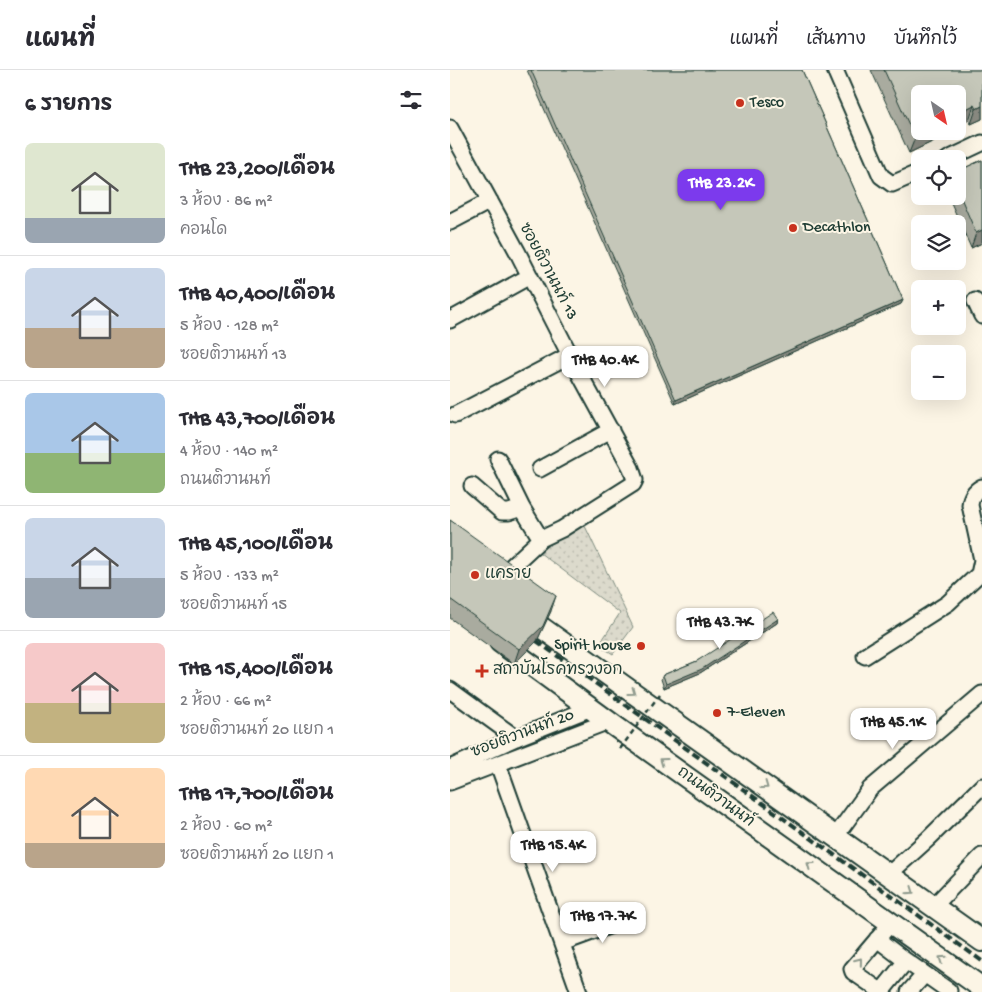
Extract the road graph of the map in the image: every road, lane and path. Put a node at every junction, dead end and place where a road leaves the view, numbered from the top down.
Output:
1 (835, 70) edge
2 (450, 128) edge
3 (982, 143) edge
4 (966, 151) edge
5 (911, 176) edge
6 (490, 201) junction
7 (450, 222) edge
8 (530, 276) junction
9 (975, 301) dead end
10 (982, 316) edge
11 (450, 320) edge
12 (570, 355) junction
13 (455, 416) dead end
14 (611, 430) junction
15 (498, 459) dead end
16 (540, 469) dead end
17 (472, 486) dead end
18 (982, 487) edge
19 (522, 508) junction
20 (541, 539) junction
21 (982, 560) edge
22 (491, 592) joint
23 (489, 634) edge
24 (865, 656) dead end
25 (450, 690) edge
26 (660, 694) dead end
27 (982, 694) edge
28 (592, 708) junction
29 (609, 721) junction
30 (516, 738) junction
31 (620, 749) dead end
32 (498, 764) junction
33 (450, 768) edge
34 (450, 782) edge
35 (982, 786) edge
36 (835, 837) junction
37 (982, 856) edge
38 (888, 875) junction
39 (933, 907) junction
40 (633, 917) dead end
41 (891, 923) junction
42 (877, 938) junction
43 (982, 941) edge
44 (562, 943) junction
45 (906, 962) junction
46 (962, 973) junction
47 (925, 974) junction
48 (982, 988) edge
49 (948, 991) edge
50 (579, 992) edge
51 (881, 992) edge
52 (909, 992) edge

1 - 5 street
2 - 6 street, ซอยติวานนท์ 13
3 - 4 street
6 - 7 street
6 - 8 street, ซอยติวานนท์ 13
8 - 11 street
8 - 12 street, ซอยติวานนท์ 13
9 - 10 street
12 - 13 street
12 - 14 street, ซอยติวานนท์ 13
14 - 16 street
14 - 20 street, ซอยติวานนท์ 13
15 - 19 street
17 - 19 street
18 - 21 street
19 - 20 street
20 - 22 street, ซอยติวานนท์ 13
21 - 24 street
22 -> 36 main road
23 - 28 main road, ถนนติวานนท์
25 - 30 street
26 - 31 path, bridge
27 - 36 street
28 - 29 main road, ถนนติวานนท์
28 - 30 street
29 - 32 street, ซอยติวานนท์ 20
41 -> 29 main road, ถนนติวานนท์
30 - 33 street
32 - 34 street, ซอยติวานนท์ 20
32 - 44 street
35 - 38 street
36 - 38 main road
37 - 39 street
38 -> 39 main road
39 - 43 main road
40 - 44 street
41 - 42 street
46 -> 41 main road, ถนนติวานนท์
42 - 45 street
51 -> 42 street
44 - 50 street
45 - 47 street
45 - 51 street
46 - 48 main road, ถนนติวานนท์
46 - 49 street
47 - 49 street
47 - 52 street

